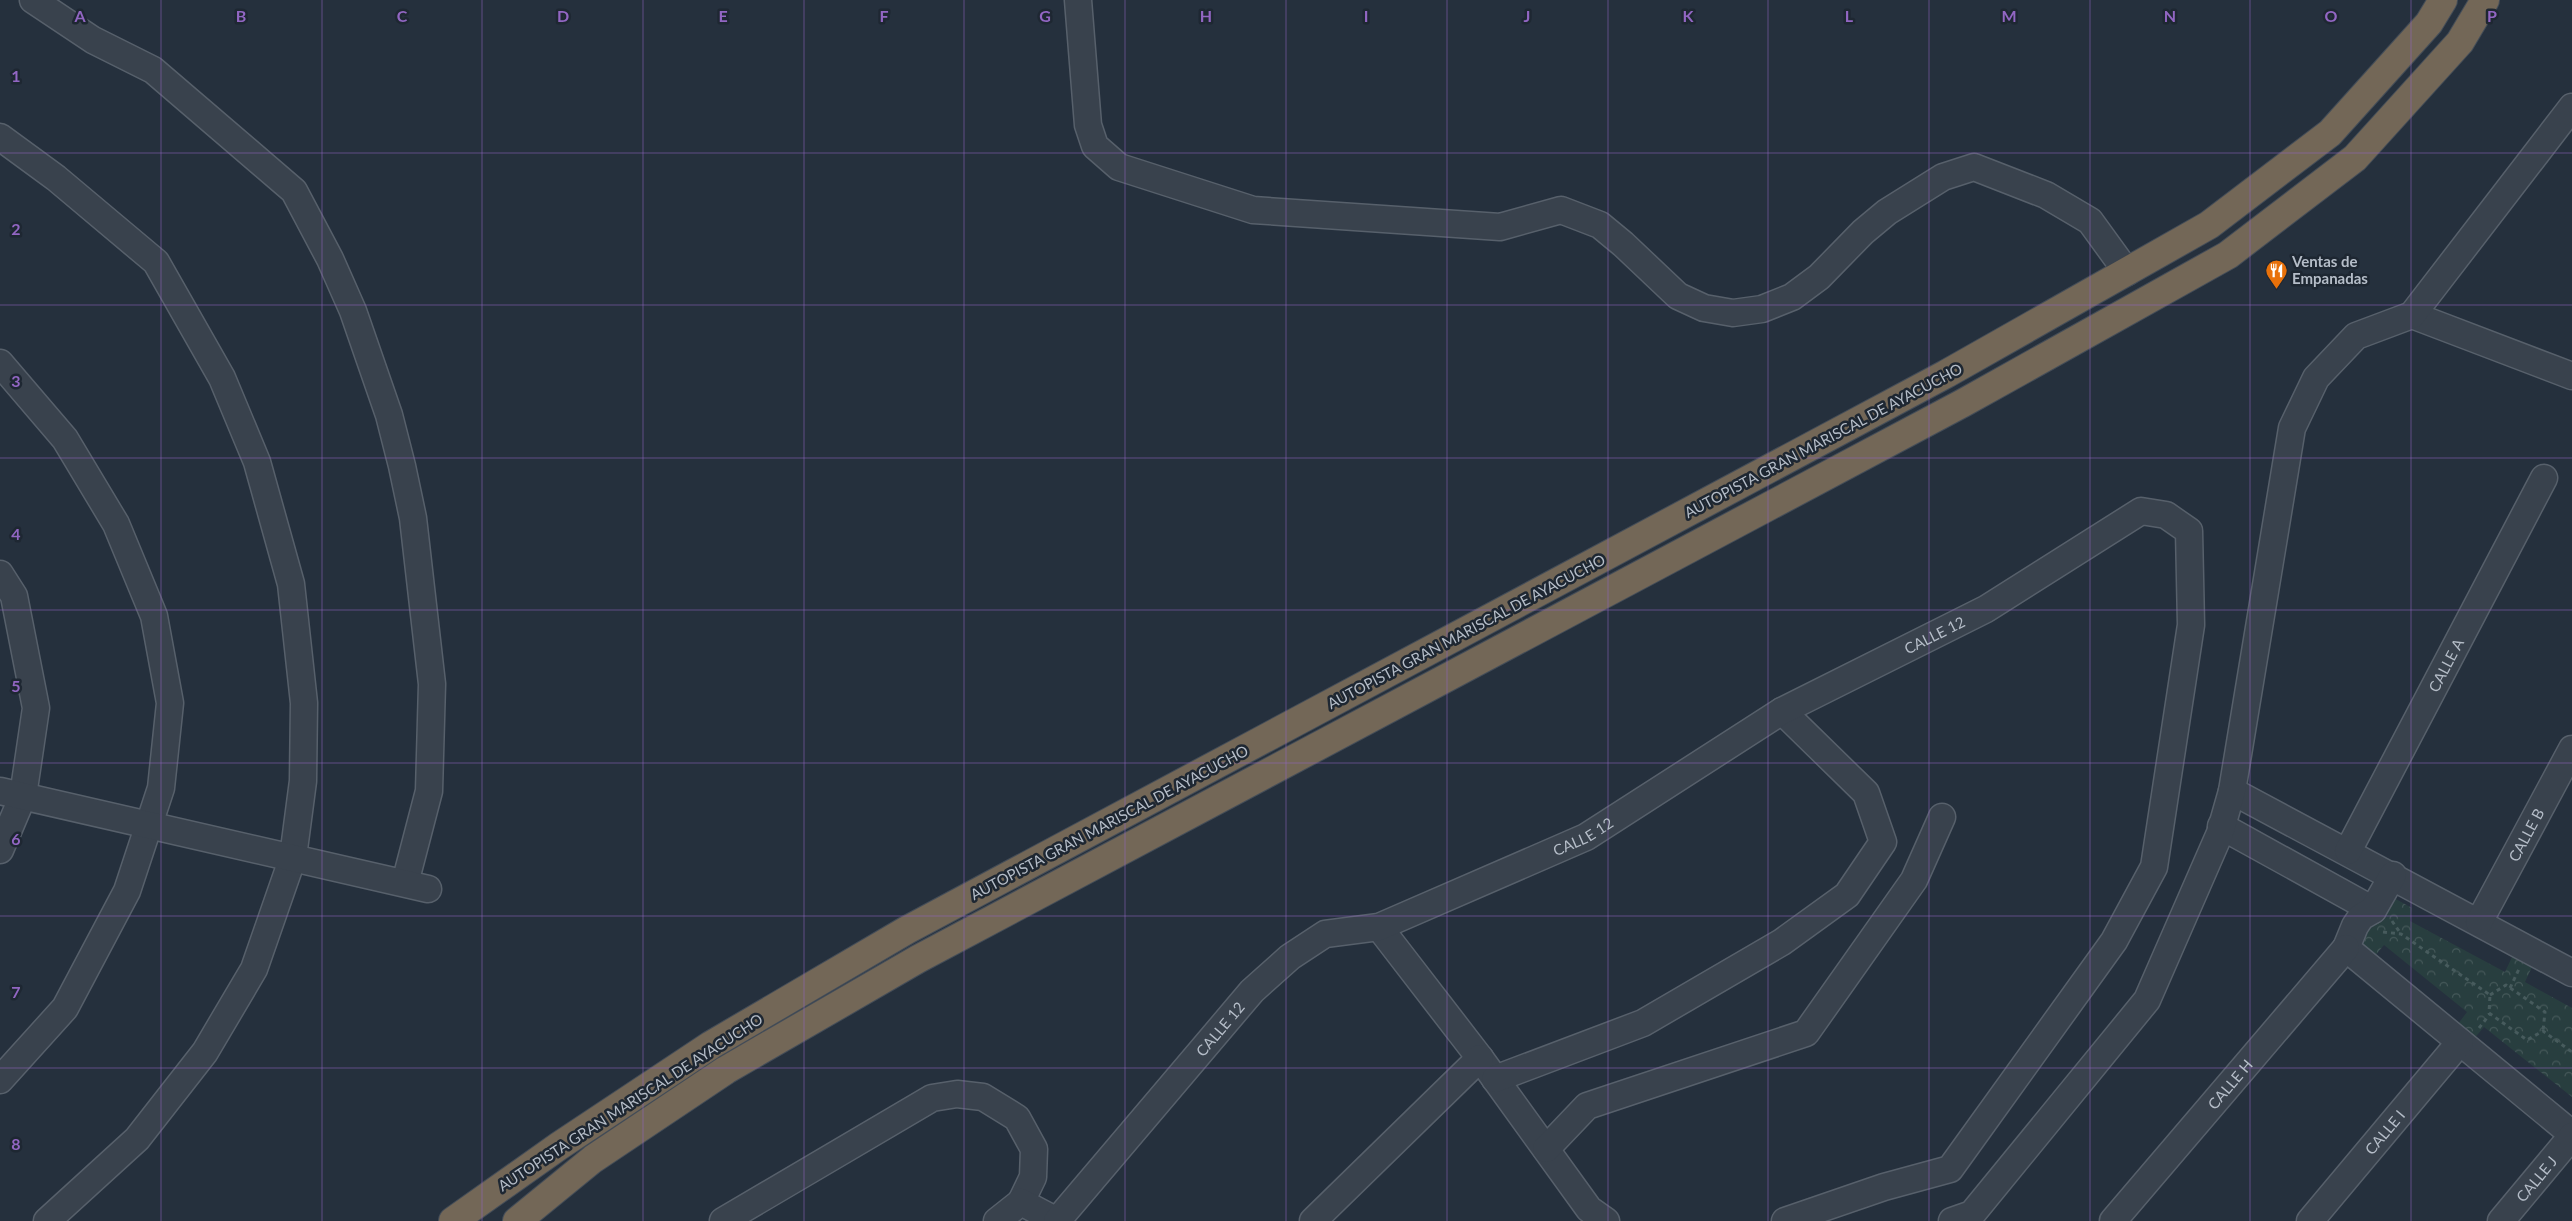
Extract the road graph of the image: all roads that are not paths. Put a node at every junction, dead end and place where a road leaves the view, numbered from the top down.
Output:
1 (33, 0) edge
2 (1078, 0) edge
3 (2442, 0) edge
4 (2485, 0) edge
5 (2572, 107) edge
6 (0, 137) edge
7 (2127, 272) junction
8 (2412, 315) junction
9 (0, 363) edge
10 (2572, 376) edge
11 (2544, 478) dead end
12 (0, 574) edge
13 (1782, 711) junction
14 (2572, 749) edge
15 (2232, 791) junction
16 (11, 794) edge
17 (1942, 817) dead end
18 (149, 824) junction
19 (2221, 826) junction
20 (0, 850) edge
21 (2348, 851) junction
22 (293, 857) junction
23 (2393, 875) junction
24 (2374, 921) junction
25 (2479, 922) junction
26 (1379, 927) junction
27 (2346, 948) junction
28 (2572, 973) edge
29 (2460, 1042) junction
30 (1480, 1058) junction
31 (1495, 1079) junction
32 (0, 1080) edge
33 (2572, 1135) edge
34 (1546, 1149) junction
35 (1021, 1202) junction
36 (1591, 1217) edge
37 (47, 1221) edge
38 (453, 1221) edge
39 (516, 1221) edge
40 (723, 1221) edge
41 (997, 1221) edge
42 (1057, 1221) edge
43 (1313, 1221) edge
44 (1786, 1221) edge
45 (1952, 1221) edge
46 (2113, 1221) edge
47 (2310, 1221) edge
48 (2501, 1221) edge

1 - 22 street
2 - 7 street
3 - 7 highway, AUTOPISTA GRAN MARISCAL DE AYACUCHO
4 - 39 highway, AUTOPISTA GRAN MARISCAL DE AYACUCHO
5 - 8 street
6 - 22 street
7 - 38 highway, AUTOPISTA GRAN MARISCAL DE AYACUCHO
8 - 10 street
8 - 15 street
9 - 18 street
11 - 21 street, CALLE A
12 - 16 street
13 - 26 street, CALLE 12
13 - 31 street
13 - 44 street, CALLE 12
14 - 25 street, CALLE B
15 - 19 street
15 - 21 street
16 - 18 street
16 - 20 street
17 - 34 street
18 - 22 street
18 - 32 street
19 - 24 street
19 - 45 street
21 - 23 street
22 - 37 street
23 - 24 street, CALLE H
23 - 25 street
24 - 27 street, CALLE H
25 - 28 street
26 - 30 street
26 - 42 street, CALLE 12
27 - 29 street
27 - 46 street, CALLE H
29 - 33 street
29 - 47 street, CALLE I
30 - 31 street
30 - 43 street
31 - 34 street
33 - 48 street, CALLE J
34 - 36 street
35 - 40 street
35 - 41 street
35 - 42 street

